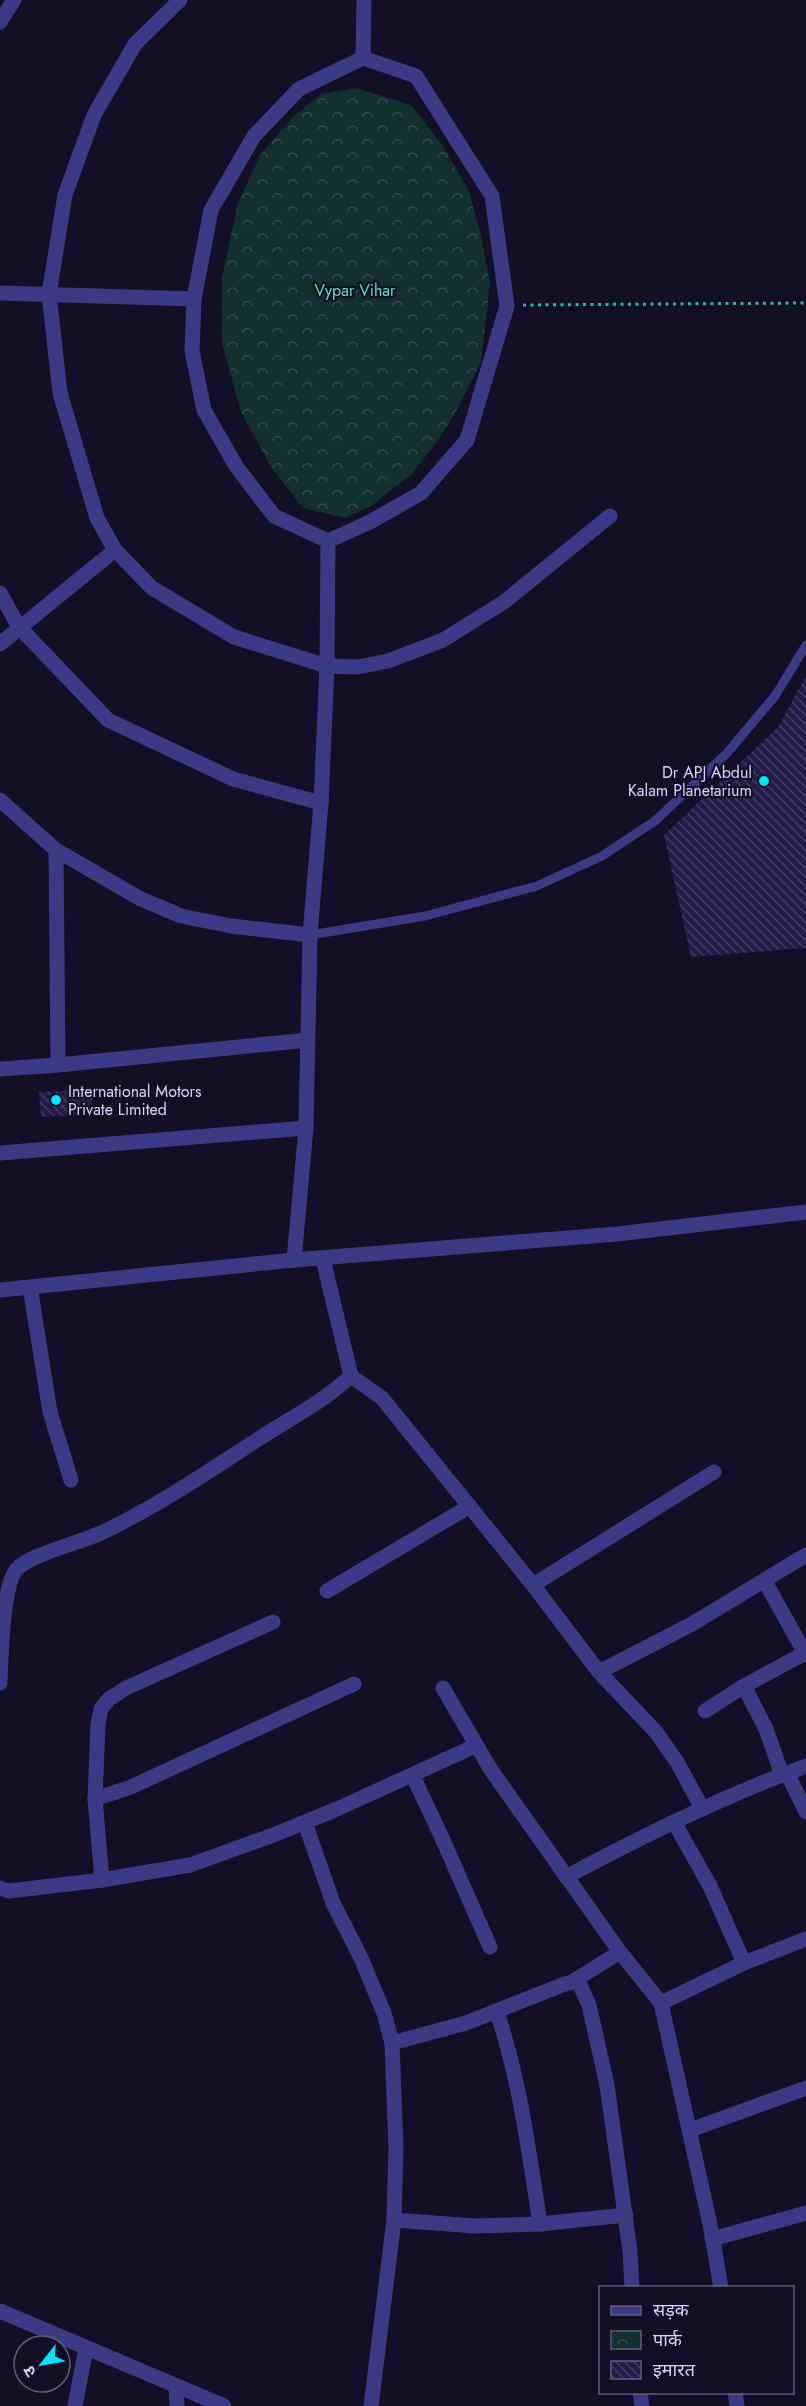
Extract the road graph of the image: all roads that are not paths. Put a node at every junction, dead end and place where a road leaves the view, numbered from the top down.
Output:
1 (14, 0) edge
2 (180, 0) edge
3 (364, 0) edge
4 (0, 22) edge
5 (363, 58) junction
6 (0, 293) edge
7 (50, 294) junction
8 (194, 299) junction
9 (610, 516) dead end
10 (328, 541) junction
11 (115, 550) junction
12 (0, 593) edge
13 (19, 627) junction
14 (0, 644) edge
15 (806, 645) edge
16 (327, 666) junction
17 (0, 800) edge
18 (321, 803) junction
19 (56, 850) junction
20 (310, 935) junction
21 (308, 1040) junction
22 (58, 1065) junction
23 (0, 1069) edge
24 (306, 1128) junction
25 (0, 1153) edge
26 (806, 1212) edge
27 (323, 1259) junction
28 (294, 1260) junction
29 (30, 1287) junction
30 (0, 1290) edge
31 (351, 1376) junction
32 (714, 1472) dead end
33 (71, 1480) dead end
34 (470, 1506) junction
35 (806, 1555) edge
36 (764, 1580) junction
37 (533, 1585) junction
38 (327, 1591) dead end
39 (273, 1622) dead end
40 (805, 1654) edge
41 (599, 1672) junction
42 (0, 1683) edge
43 (354, 1684) dead end
44 (744, 1686) junction
45 (443, 1688) dead end
46 (705, 1711) dead end
47 (475, 1746) junction
48 (806, 1766) edge
49 (787, 1773) junction
50 (412, 1776) junction
51 (95, 1799) junction
52 (702, 1808) junction
53 (806, 1812) edge
54 (305, 1822) junction
55 (674, 1822) junction
56 (566, 1877) junction
57 (102, 1880) junction
58 (0, 1888) edge
59 (806, 1940) edge
60 (490, 1947) dead end
61 (620, 1952) junction
62 (744, 1963) junction
63 (572, 1982) junction
64 (661, 2002) junction
65 (497, 2012) junction
66 (392, 2043) junction
67 (806, 2088) edge
68 (690, 2130) junction
69 (806, 2213) edge
70 (626, 2215) junction
71 (394, 2220) junction
72 (540, 2224) junction
73 (712, 2239) junction
74 (632, 2286) edge
75 (721, 2286) edge
76 (1, 2316) edge
77 (86, 2348) junction
78 (176, 2387) junction
79 (75, 2406) edge
80 (177, 2406) edge
81 (224, 2406) edge
82 (371, 2406) edge

1 - 4 street
2 - 7 street
3 - 5 street
5 - 8 street
5 - 10 street
6 - 7 street
7 - 8 street
7 - 11 street
8 - 10 street
9 - 16 street
10 - 16 street
11 - 13 street
11 - 16 street
12 - 13 street
13 - 14 street
13 - 18 street
15 - 20 lane
16 - 18 street
17 - 19 street
18 - 20 street
19 - 20 street
19 - 22 street
20 - 21 street
21 - 22 street
21 - 24 street
22 - 23 street
24 - 25 street
24 - 28 street
26 - 27 street
27 - 28 street
27 - 31 street
28 - 29 street
29 - 30 street
29 - 33 street
31 - 34 street
31 - 42 street
32 - 37 street
34 - 37 street
34 - 38 street
35 - 36 street
36 - 40 street
36 - 41 street
37 - 41 street
39 - 51 street
40 - 44 street
41 - 52 street
43 - 51 street
44 - 46 street
44 - 49 street
45 - 47 street
47 - 50 street
47 - 56 street
48 - 49 street
49 - 52 street
49 - 53 street
50 - 54 street
50 - 60 street
51 - 57 street
52 - 55 street
54 - 57 street
54 - 66 street
55 - 56 street
55 - 62 street
56 - 61 street
57 - 58 street
59 - 62 street
61 - 63 street
61 - 64 street
62 - 64 street
63 - 65 street
63 - 70 street
64 - 68 street
65 - 66 street
65 - 72 street
66 - 71 street
67 - 68 street
68 - 73 street
69 - 73 street
70 - 72 street
70 - 74 street
71 - 72 street
71 - 82 street
73 - 75 street
76 - 77 street
77 - 78 street
77 - 79 street
78 - 80 street
78 - 81 street

